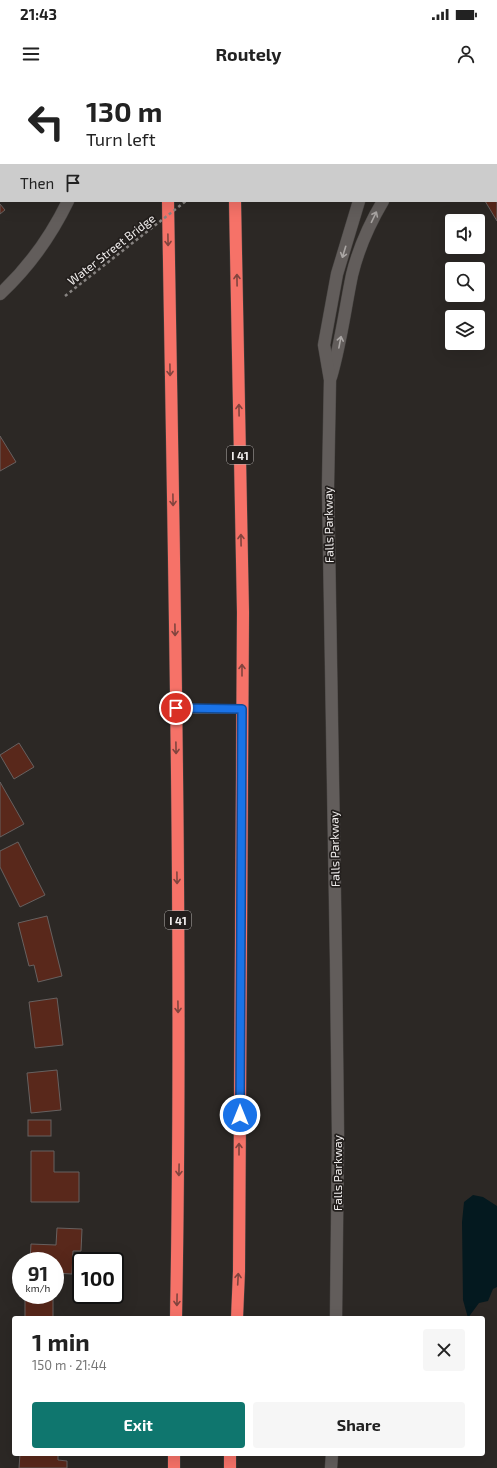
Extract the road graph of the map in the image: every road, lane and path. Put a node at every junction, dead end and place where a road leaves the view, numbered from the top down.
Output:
1 (68, 202) edge
2 (168, 202) edge
3 (185, 202) edge
4 (236, 202) edge
5 (359, 202) edge
6 (382, 202) edge
7 (0, 294) edge
8 (65, 296) dead end
9 (330, 380) junction
10 (176, 708) junction
11 (242, 709) junction
12 (176, 1316) edge
13 (236, 1316) edge
14 (336, 1316) edge
15 (174, 1456) edge
16 (230, 1456) edge
17 (332, 1456) edge
18 (174, 1468) edge
19 (230, 1468) edge
20 (331, 1468) edge

1 - 7 street
2 -> 10 highway, I 41
3 - 8 path, Water Street Bridge, bridge
11 -> 4 highway, I 41
5 -> 9 street, Falls Parkway
9 -> 6 street, Falls Parkway
9 - 14 street, Falls Parkway
10 - 11 lane
10 -> 12 highway, I 41
13 -> 11 highway, I 41
15 - 18 highway
16 - 19 highway
17 - 20 street

